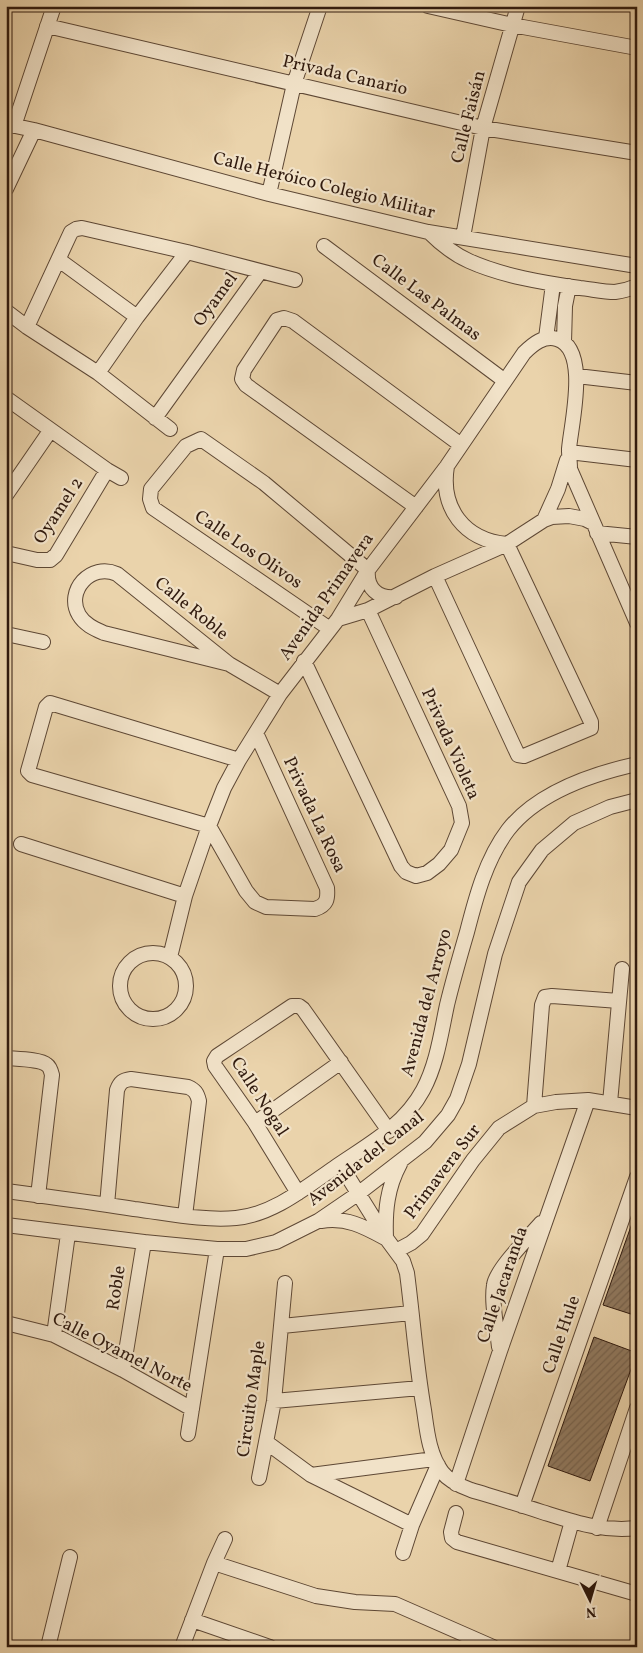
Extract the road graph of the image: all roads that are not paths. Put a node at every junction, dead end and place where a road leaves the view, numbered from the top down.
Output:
1 (54, 6) edge
2 (320, 6) edge
3 (428, 6) edge
4 (518, 6) edge
5 (512, 24) junction
6 (47, 26) junction
7 (637, 48) edge
8 (294, 84) junction
9 (10, 125) edge
10 (483, 128) junction
11 (34, 130) junction
12 (637, 153) edge
13 (6, 189) edge
14 (269, 194) junction
15 (428, 232) junction
16 (463, 237) junction
17 (324, 246) dead end
18 (187, 252) junction
19 (59, 260) junction
20 (637, 266) edge
21 (260, 272) junction
22 (295, 280) dead end
23 (553, 284) junction
24 (569, 286) junction
25 (637, 286) edge
26 (6, 311) edge
27 (137, 317) junction
28 (27, 327) junction
29 (546, 338) junction
30 (564, 342) junction
31 (98, 373) junction
32 (577, 376) junction
33 (505, 381) junction
34 (637, 383) edge
35 (6, 398) edge
36 (155, 418) junction
37 (170, 429) dead end
38 (50, 430) junction
39 (461, 445) junction
40 (569, 452) junction
41 (637, 460) edge
42 (447, 466) junction
43 (107, 470) junction
44 (121, 478) dead end
45 (6, 495) edge
46 (416, 507) junction
47 (544, 520) junction
48 (595, 528) junction
49 (637, 537) edge
50 (507, 544) junction
51 (6, 554) edge
52 (368, 570) junction
53 (435, 576) junction
54 (396, 597) junction
55 (368, 610) junction
56 (635, 617) edge
57 (334, 624) junction
58 (6, 634) edge
59 (43, 642) dead end
60 (304, 661) junction
61 (229, 664) junction
62 (280, 694) junction
63 (256, 734) junction
64 (239, 760) junction
65 (637, 764) edge
66 (637, 800) edge
67 (209, 826) junction
68 (21, 844) dead end
69 (185, 896) junction
70 (170, 957) junction
71 (622, 968) dead end
72 (619, 1002) junction
73 (6, 1058) edge
74 (341, 1062) junction
75 (588, 1100) junction
76 (610, 1103) junction
77 (534, 1106) junction
78 (637, 1108) edge
79 (254, 1123) junction
80 (389, 1131) junction
81 (402, 1160) junction
82 (340, 1164) junction
83 (637, 1177) edge
84 (6, 1191) edge
85 (298, 1193) junction
86 (359, 1193) junction
87 (38, 1196) junction
88 (106, 1205) junction
89 (185, 1216) junction
90 (546, 1217) junction
91 (318, 1221) junction
92 (6, 1225) edge
93 (68, 1234) junction
94 (386, 1238) junction
95 (144, 1242) junction
96 (217, 1249) junction
97 (396, 1251) junction
98 (285, 1284) dead end
99 (411, 1313) junction
100 (6, 1323) edge
101 (282, 1326) junction
102 (54, 1335) junction
103 (500, 1351) junction
104 (123, 1370) junction
105 (420, 1388) junction
106 (274, 1401) junction
107 (637, 1408) edge
108 (192, 1409) junction
109 (188, 1434) dead end
110 (266, 1442) junction
111 (436, 1462) junction
112 (311, 1475) junction
113 (259, 1478) dead end
114 (456, 1484) junction
115 (522, 1506) junction
116 (456, 1513) dead end
117 (572, 1521) junction
118 (412, 1525) junction
119 (597, 1528) junction
120 (637, 1528) edge
121 (225, 1539) dead end
122 (403, 1553) dead end
123 (70, 1557) dead end
124 (214, 1563) junction
125 (558, 1571) junction
126 (637, 1594) edge
127 (192, 1620) junction
128 (48, 1647) edge
129 (182, 1647) edge
130 (270, 1647) edge
131 (493, 1647) edge

1 - 6 street
2 - 8 street
3 - 5 street
4 - 5 street, Calle Faisán
5 - 7 street
5 - 10 street, Calle Faisán
6 - 8 street, Privada Canario
6 - 9 street
8 - 10 street, Privada Canario
8 - 14 street
9 - 11 street, Calle Heróico Colegio Militar
10 - 12 street, Privada Canario
10 - 16 street, Calle Faisán
11 - 13 street
11 - 14 street, Calle Heróico Colegio Militar
14 - 15 street, Calle Heróico Colegio Militar
15 - 16 street, Calle Heróico Colegio Militar
15 - 23 street
16 - 20 street, Calle Heróico Colegio Militar
17 - 33 street, Calle Las Palmas
18 - 19 street, Oyamel
18 - 21 street, Oyamel
18 - 27 street
19 - 27 street
19 - 28 street, Oyamel
21 - 22 street
21 - 36 street, Oyamel
23 - 24 street
23 - 29 street
24 - 25 street
24 - 30 street
26 - 28 street
27 - 31 street
28 - 31 street
29 - 30 street
29 - 33 street, Avenida Primavera
30 - 32 street
31 - 36 street
32 - 34 street
32 - 40 street
33 - 39 street, Avenida Primavera
35 - 38 street, Oyamel 2
36 - 37 street
38 - 43 street, Oyamel 2
38 - 45 street
39 - 42 street, Avenida Primavera
39 - 46 street
40 - 41 street
40 - 47 street
40 - 48 street
42 - 46 street, Avenida Primavera
42 - 50 street
43 - 44 street, Oyamel 2
43 - 51 street, Oyamel 2
46 - 52 street, Avenida Primavera
47 - 48 street
47 - 50 street
48 - 49 street
48 - 56 street
50 - 53 street
50 - 53 street
52 - 54 street
52 - 57 street, Avenida Primavera
52 - 57 street, Calle Los Olivos
53 - 54 street
54 - 55 street
55 - 57 street
55 - 60 street, Privada Violeta
57 - 60 street, Avenida Primavera
58 - 59 street
60 - 62 street, Avenida Primavera
61 - 61 street, Calle Roble
61 - 62 street, Calle Roble
62 - 63 street, Avenida Primavera
63 - 64 street, Avenida Primavera
63 - 67 street, Privada La Rosa
64 - 67 street, Avenida Primavera
64 - 67 street
65 - 80 street, Avenida del Arroyo
66 - 81 street, Avenida del Canal
67 - 69 street, Avenida Primavera
68 - 69 street
69 - 70 street, Avenida Primavera
70 - 70 street
71 - 72 street
72 - 76 street
72 - 77 street
73 - 87 street
74 - 79 street
74 - 79 street, Calle Nogal
74 - 80 street, Calle Nogal
75 - 76 street, Primavera Sur
75 - 77 street, Primavera Sur
75 - 90 street, Calle Jacaranda
76 - 78 street, Primavera Sur
77 - 97 street, Primavera Sur
79 - 85 street, Calle Nogal
80 - 82 street, Avenida del Arroyo
81 - 86 street, Avenida del Canal
81 - 94 street
82 - 85 street, Avenida del Arroyo
82 - 86 street
83 - 115 street, Calle Hule
84 - 87 street, Avenida del Arroyo
85 - 89 street, Avenida del Arroyo
86 - 91 street, Avenida del Canal
86 - 94 street
87 - 88 street, Avenida del Arroyo
88 - 89 street, Avenida del Arroyo
88 - 89 street
90 - 103 street, Calle Jacaranda
90 - 103 street
91 - 94 street
91 - 96 street, Avenida del Canal
92 - 93 street, Avenida del Canal
93 - 95 street, Avenida del Canal
93 - 102 street
94 - 97 street
95 - 96 street, Avenida del Canal
95 - 104 street, Roble
96 - 108 street
97 - 99 street
98 - 101 street, Circuito Maple
99 - 101 street
99 - 105 street
100 - 102 street, Calle Oyamel Norte
101 - 106 street, Circuito Maple
102 - 104 street, Calle Oyamel Norte
103 - 114 street, Calle Jacaranda
104 - 108 street, Calle Oyamel Norte
105 - 106 street
105 - 111 street
106 - 110 street, Circuito Maple
107 - 119 street
108 - 109 street
110 - 112 street
110 - 113 street, Circuito Maple
111 - 112 street
111 - 114 street
111 - 118 street
112 - 118 street
114 - 115 street
115 - 117 street
116 - 125 street
117 - 119 street
117 - 125 street
118 - 122 street
119 - 120 street
121 - 124 street
123 - 128 street
124 - 127 street
124 - 131 street
125 - 126 street
127 - 129 street
127 - 130 street

